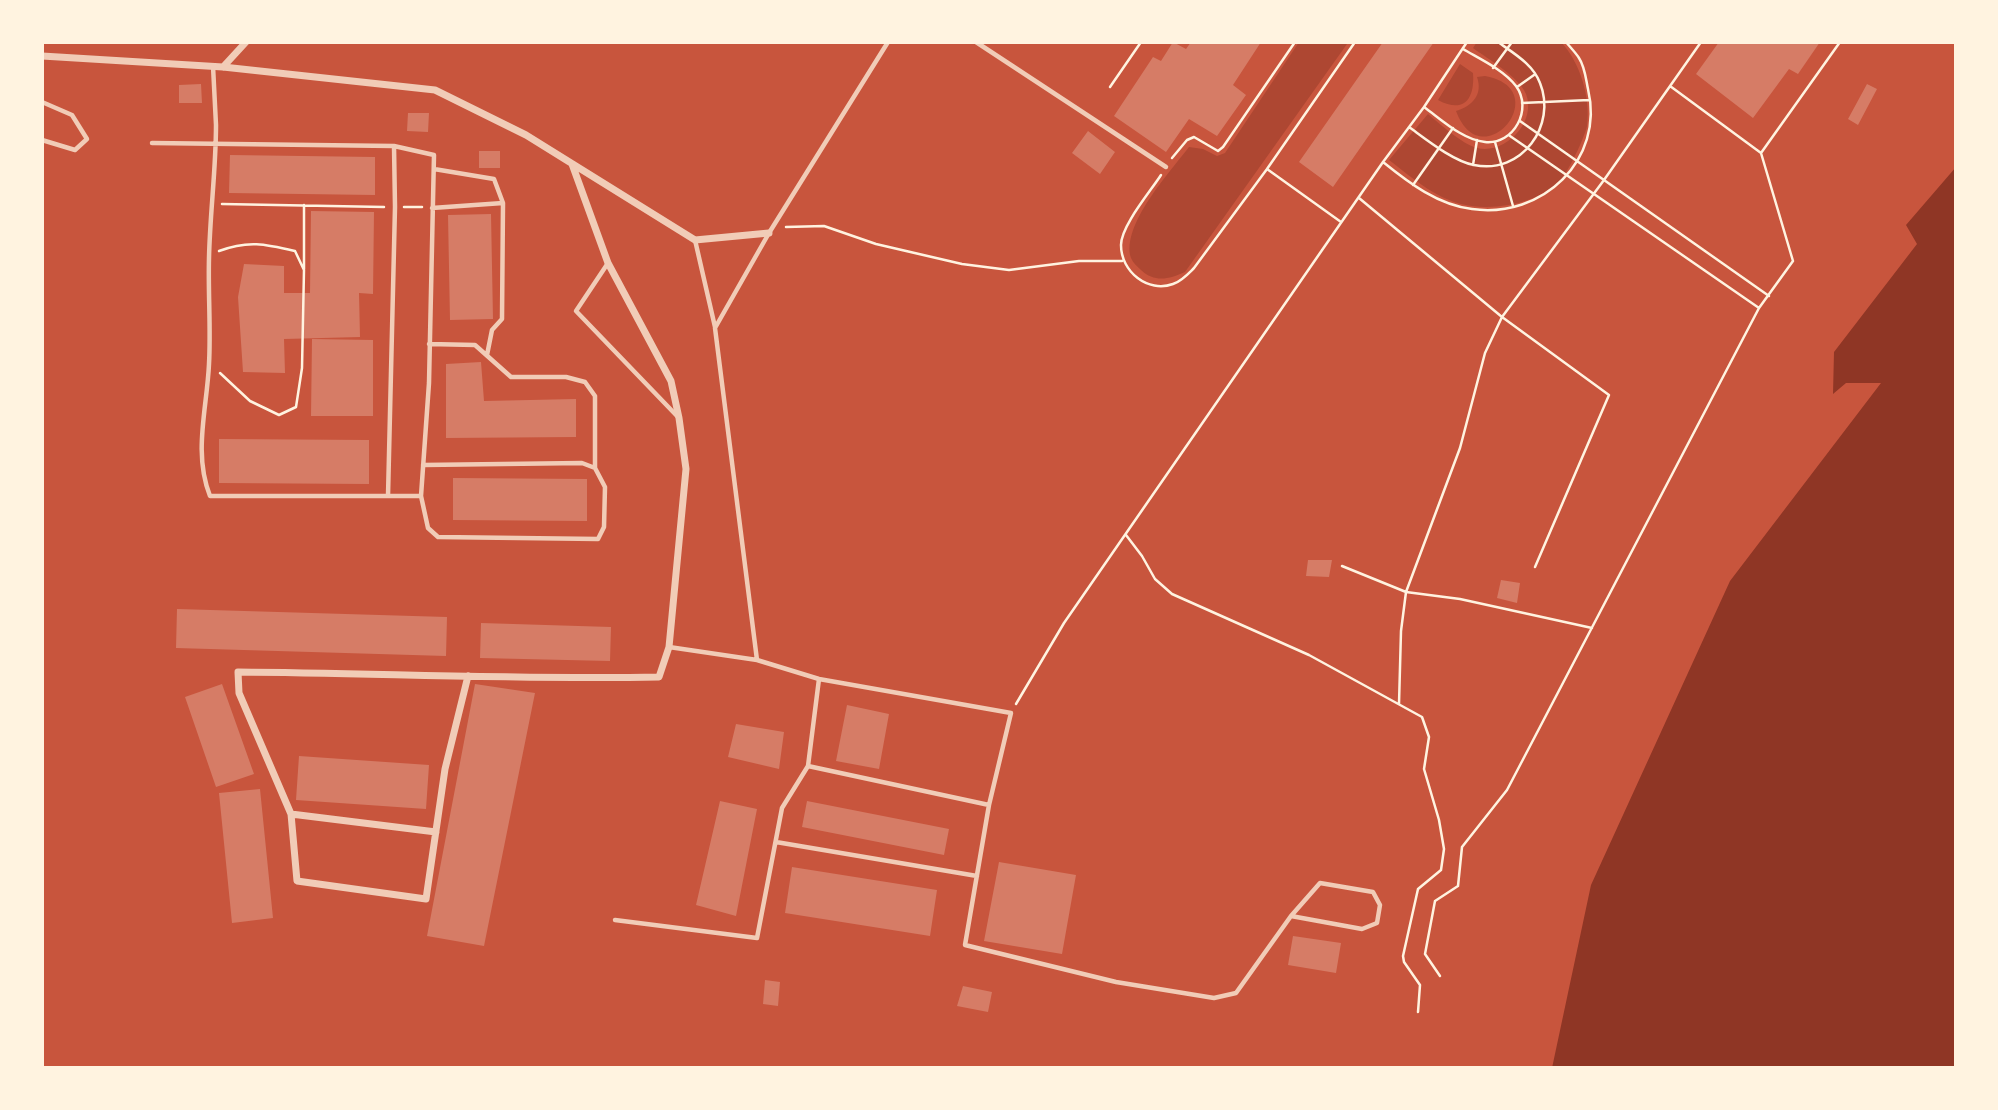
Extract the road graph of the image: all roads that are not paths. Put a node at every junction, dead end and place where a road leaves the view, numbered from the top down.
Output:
1 (246, 42) edge
2 (888, 42) edge
3 (976, 42) edge
4 (42, 57) edge
5 (212, 66) junction
6 (223, 66) junction
7 (42, 102) edge
8 (42, 140) edge
9 (152, 142) dead end
10 (215, 142) junction
11 (394, 146) junction
12 (572, 163) junction
13 (1166, 167) road end
14 (434, 169) junction
15 (503, 203) junction
16 (432, 208) junction
17 (769, 233) junction
18 (695, 240) junction
19 (608, 263) junction
20 (715, 328) junction
21 (429, 344) junction
22 (487, 355) junction
23 (679, 418) junction
24 (423, 465) junction
25 (595, 468) junction
26 (388, 496) junction
27 (421, 496) junction
28 (669, 648) junction
29 (757, 660) junction
30 (468, 676) junction
31 (819, 680) junction
32 (808, 766) junction
33 (989, 805) junction
34 (290, 814) junction
35 (436, 832) junction
36 (776, 842) junction
37 (977, 876) junction
38 (1291, 916) junction
39 (615, 920) dead end

1 - 6 street
2 - 17 lane
3 - 13 lane
4 - 5 street
5 - 6 street
5 - 10 lane
6 - 12 street
7 - 8 lane
9 - 10 lane
10 - 11 lane
10 - 26 lane
11 - 14 lane
11 - 26 lane
12 - 18 street
12 - 19 street
14 - 15 lane
14 - 16 lane
15 - 16 lane
15 - 22 lane
16 - 21 lane
17 - 18 street
17 - 20 lane
18 - 20 lane
19 - 23 street
19 - 23 lane
20 - 29 lane
21 - 22 lane
21 - 24 lane
22 - 25 lane
23 - 28 street
24 - 25 lane
24 - 27 lane
25 - 27 lane
26 - 27 lane
28 - 29 lane
28 - 30 street
29 - 31 lane
30 - 34 street
30 - 35 street
31 - 32 lane
31 - 33 lane
32 - 33 lane
32 - 36 lane
33 - 37 lane
34 - 35 street
34 - 35 street
36 - 37 lane
36 - 39 lane
37 - 38 lane
38 - 38 lane

